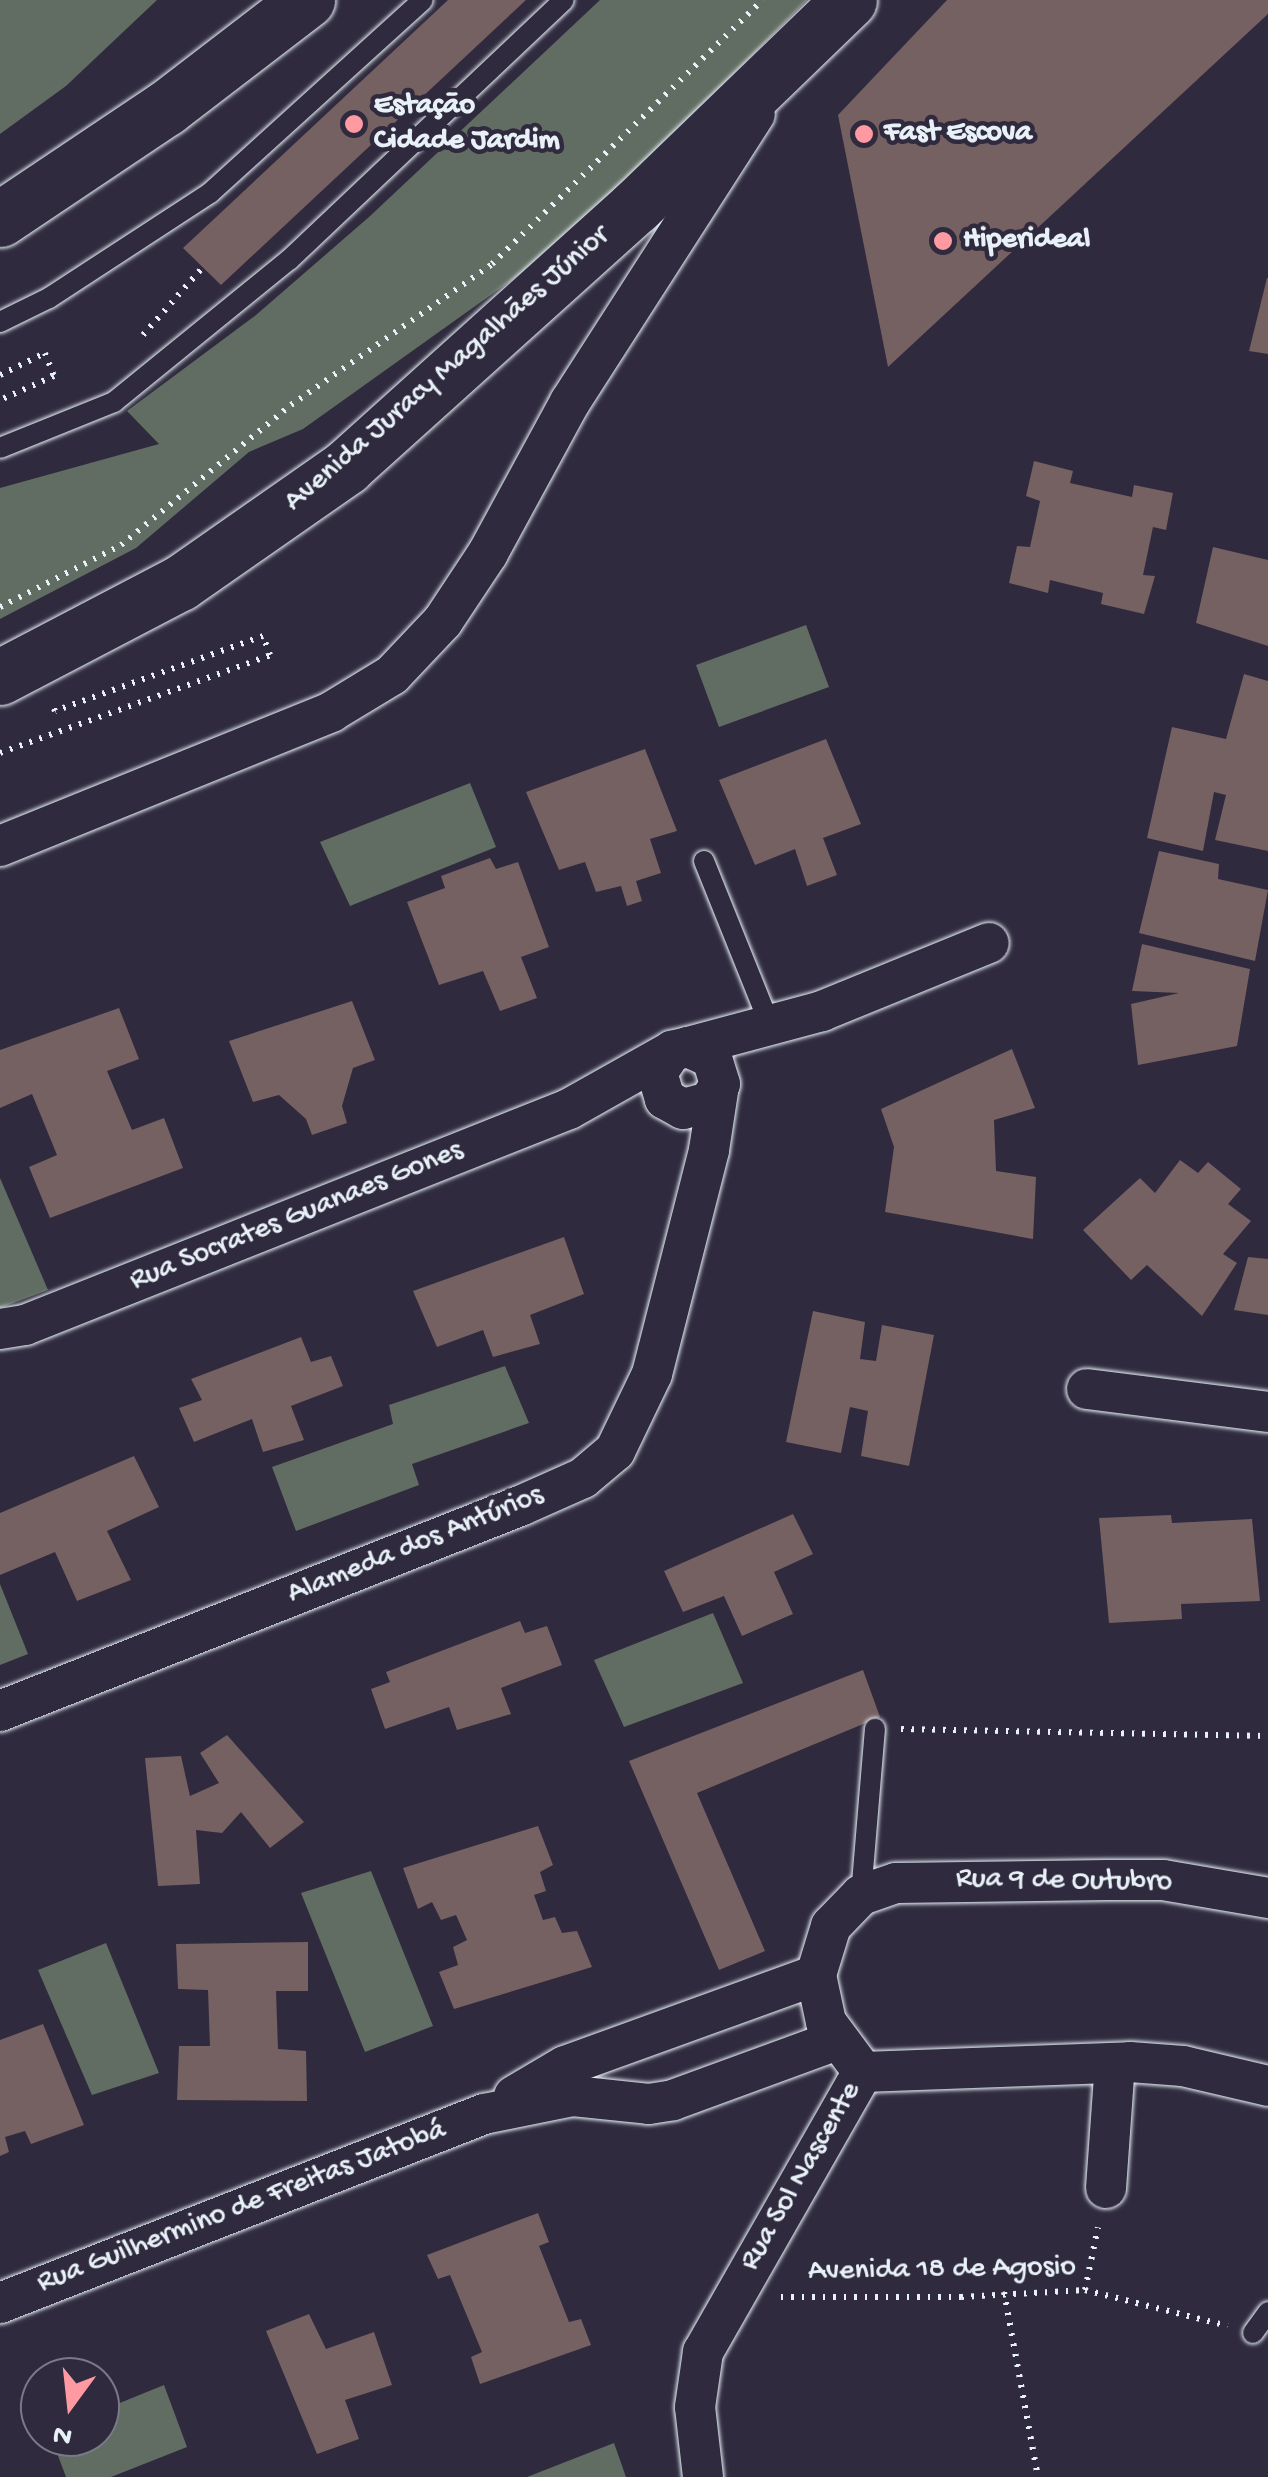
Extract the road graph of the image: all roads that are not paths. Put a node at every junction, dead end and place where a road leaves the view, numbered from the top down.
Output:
1 (307, 0) edge
2 (423, 0) edge
3 (564, 0) edge
4 (850, 0) edge
5 (799, 49) junction
6 (0, 219) edge
7 (0, 322) edge
8 (0, 448) edge
9 (0, 676) edge
10 (0, 846) edge
11 (704, 861) dead end
12 (989, 943) dead end
13 (822, 1012) junction
14 (770, 1028) junction
15 (680, 1049) junction
16 (718, 1087) junction
17 (667, 1101) junction
18 (569, 1109) junction
19 (685, 1238) junction
20 (8, 1334) edge
21 (1087, 1389) dead end
22 (1268, 1412) edge
23 (0, 1711) edge
24 (875, 1728) road end
25 (862, 1895) junction
26 (1268, 1898) edge
27 (816, 1975) junction
28 (837, 2040) junction
29 (1114, 2062) junction
30 (863, 2072) junction
31 (1268, 2086) edge
32 (484, 2114) junction
33 (1106, 2188) road end
34 (0, 2303) edge
35 (1268, 2312) edge
36 (1252, 2333) road end
37 (703, 2477) edge

1 - 6 main road
2 - 7 lane
3 - 8 lane
4 - 5 main road, Avenida Juracy Magalhães Júnior
5 - 9 main road, Avenida Juracy Magalhães Júnior
5 - 10 street
11 - 14 lane
12 - 13 street, Rua Socrates Guanaes Gones
13 - 14 street, Rua Socrates Guanaes Gones
13 - 16 street, Rua Socrates Guanaes Gones
14 - 15 street, Rua Socrates Guanaes Gones
15 - 16 street
15 - 17 street
15 - 18 street, Rua Socrates Guanaes Gones
16 - 17 street
16 - 19 street, Alameda dos Antúrios
17 - 18 street, Rua Socrates Guanaes Gones
17 - 19 street, Alameda dos Antúrios
18 - 20 street, Rua Socrates Guanaes Gones
19 - 23 street, Alameda dos Antúrios
21 - 22 street
24 - 25 lane
25 - 26 street, Rua 9 de Outubro
25 - 27 street
27 - 28 street, Rua Sol Nascente
27 - 32 street, Rua Guilhermino de Freitas Jatobá
28 - 30 street, Rua Sol Nascente
28 - 32 street, Rua Guilhermino de Freitas Jatobá
29 - 30 street
29 - 31 street
29 - 33 street
30 - 37 street, Rua Sol Nascente
32 - 34 street, Rua Guilhermino de Freitas Jatobá
35 - 36 lane

